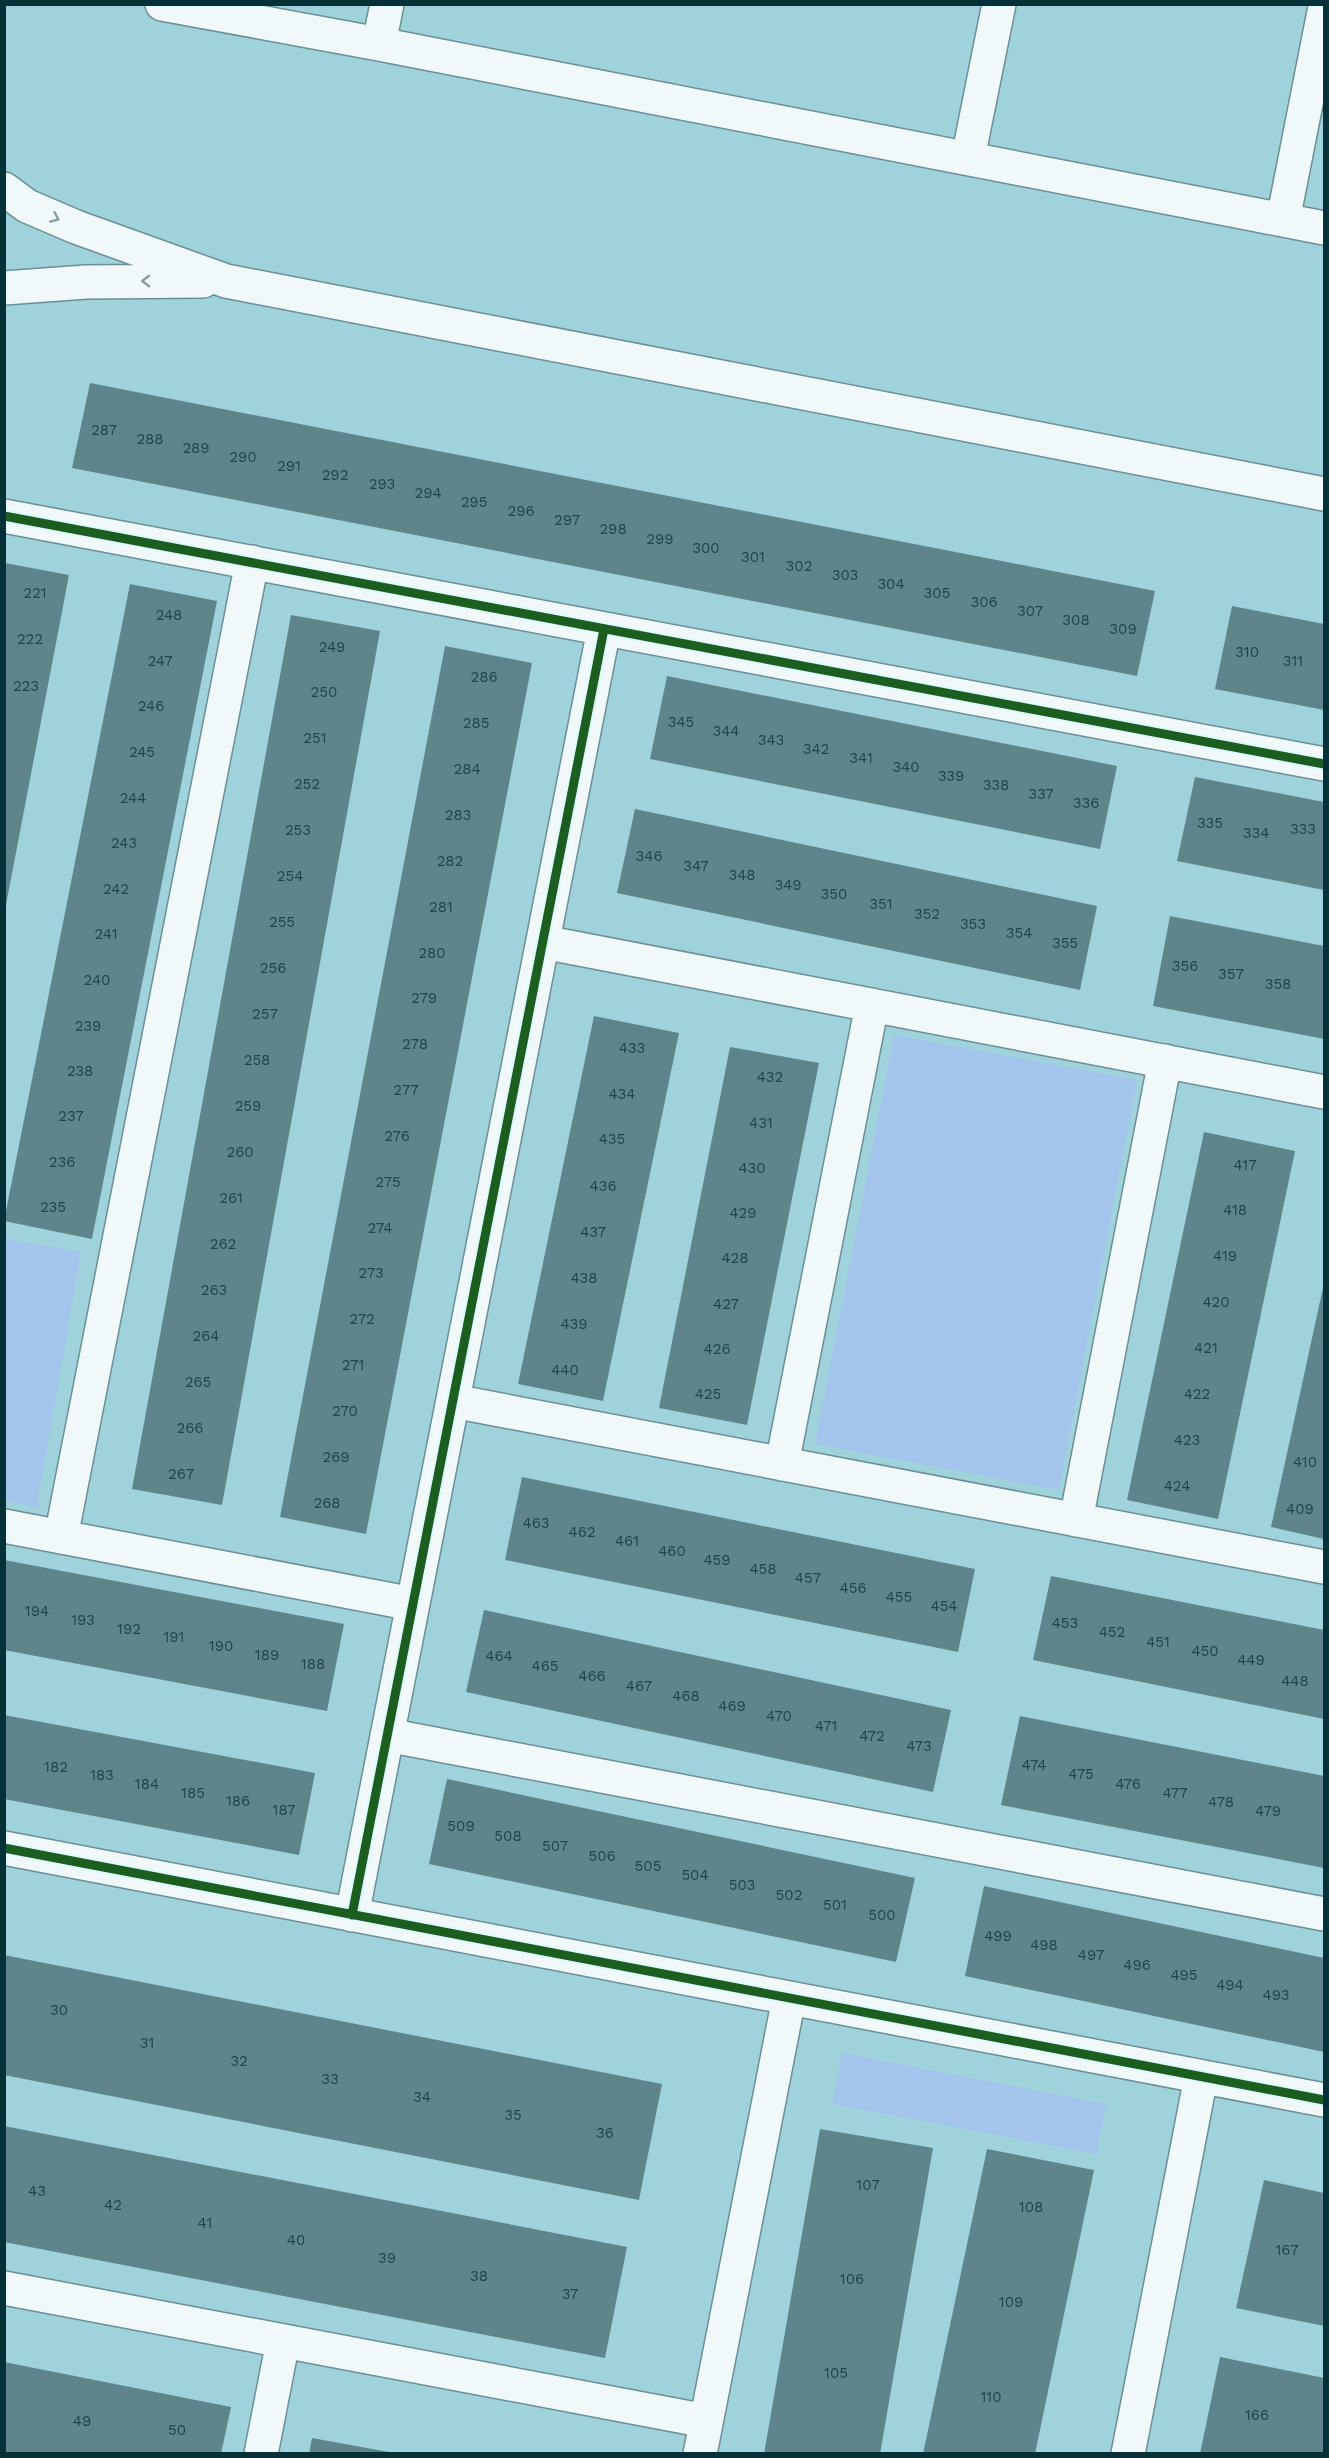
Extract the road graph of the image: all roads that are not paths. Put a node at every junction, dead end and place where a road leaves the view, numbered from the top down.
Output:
1 (162, 4) edge
2 (387, 4) edge
3 (999, 4) edge
4 (1324, 12) edge
5 (379, 44) junction
6 (968, 158) junction
7 (4, 189) edge
8 (1283, 220) junction
9 (1324, 228) edge
10 (226, 280) junction
11 (4, 288) edge
12 (1324, 494) edge
13 (4, 516) edge
14 (252, 562) junction
15 (604, 629) junction
16 (1324, 764) edge
17 (543, 942) junction
18 (872, 1005) junction
19 (1165, 1061) junction
20 (1324, 1092) edge
21 (453, 1401) junction
22 (782, 1464) junction
23 (1076, 1520) junction
24 (4, 1527) edge
25 (61, 1537) junction
26 (1324, 1567) edge
27 (413, 1604) junction
28 (387, 1735) junction
29 (4, 1848) edge
30 (1324, 1914) edge
31 (352, 1915) junction
32 (789, 1998) junction
33 (1201, 2076) junction
34 (1324, 2100) edge
35 (4, 2288) edge
36 (283, 2341) junction
37 (706, 2421) junction
38 (261, 2454) edge
39 (700, 2454) edge
40 (1128, 2454) edge

1 - 5 street
2 - 5 street
3 - 6 street
4 - 8 street
5 - 6 street
6 - 8 street
7 -> 10 street
8 - 9 street
10 -> 11 street
10 - 12 street
13 - 14 street
14 - 15 street
14 - 25 street
15 - 16 street
15 - 17 street
17 - 18 street
17 - 21 street
18 - 19 street
18 - 22 street
19 - 20 street
19 - 23 street
21 - 22 street
21 - 27 street
22 - 23 street
23 - 26 street
24 - 25 street
25 - 27 street
27 - 28 street
28 - 30 street
28 - 31 street
29 - 31 street
31 - 32 street
32 - 33 street
32 - 37 street
33 - 34 street
33 - 40 street
35 - 36 street
36 - 37 street
36 - 38 street
37 - 39 street

